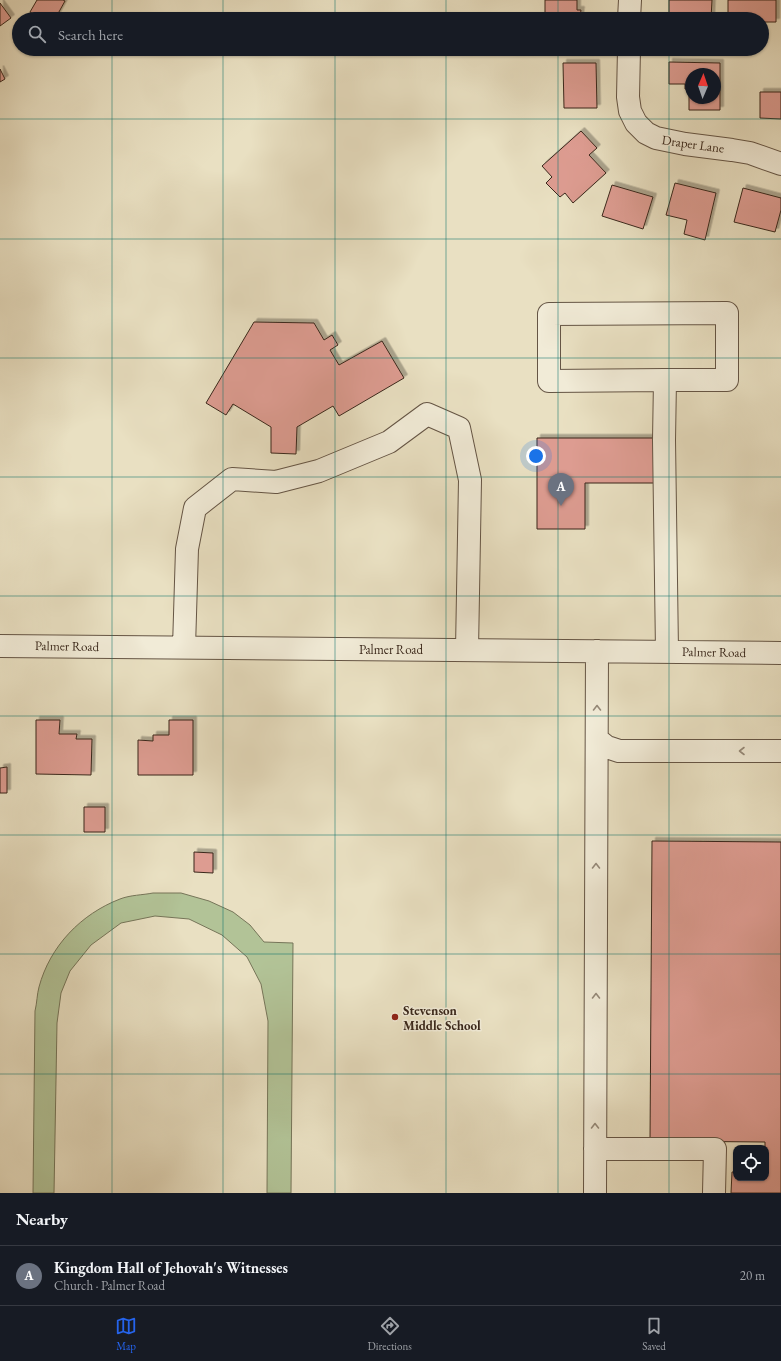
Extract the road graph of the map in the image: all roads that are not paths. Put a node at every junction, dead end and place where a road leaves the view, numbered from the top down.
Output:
1 (630, 0) edge
2 (629, 12) edge
3 (629, 56) edge
4 (781, 164) edge
5 (665, 380) junction
6 (0, 646) edge
7 (184, 647) junction
8 (467, 650) junction
9 (597, 651) junction
10 (667, 652) junction
11 (781, 653) edge
12 (597, 739) junction
13 (781, 752) edge
14 (595, 1149) junction
15 (595, 1193) edge
16 (714, 1193) edge

1 - 2 street
3 - 4 street, Draper Lane
5 - 5 street
5 - 10 street
6 - 7 street, Palmer Road
7 - 8 street, Palmer Road
7 - 8 street
8 - 9 street, Palmer Road
9 - 10 street, Palmer Road
12 -> 9 street
10 - 11 street, Palmer Road
13 -> 12 street
14 -> 12 street
14 - 15 street
14 - 16 street

